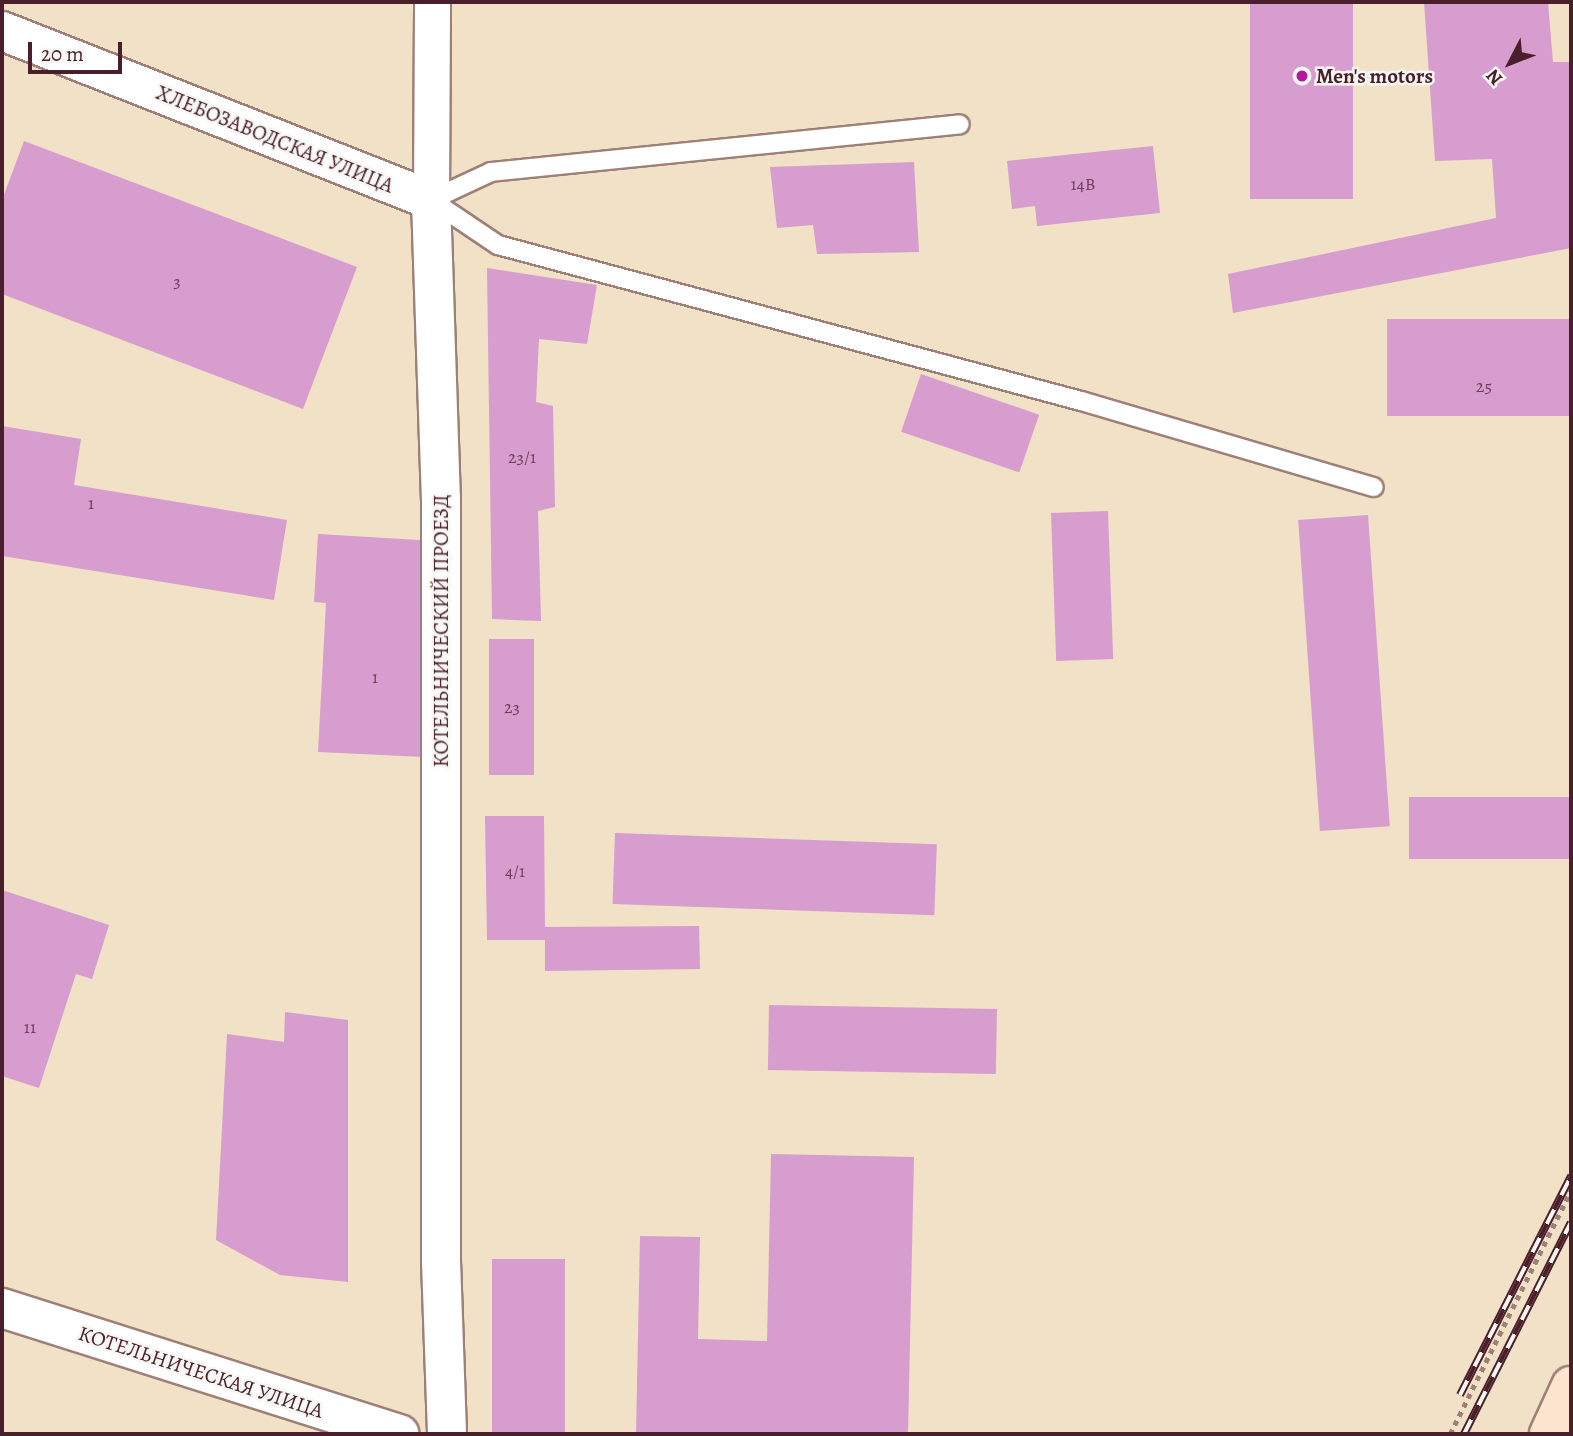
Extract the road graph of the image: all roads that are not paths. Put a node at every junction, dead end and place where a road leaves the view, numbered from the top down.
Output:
1 (432, 2) edge
2 (2, 31) edge
3 (960, 124) dead end
4 (431, 200) junction
5 (1374, 487) dead end
6 (440, 1261) junction
7 (2, 1308) edge
8 (1571, 1386) edge
9 (400, 1434) edge
10 (424, 1434) edge
11 (447, 1434) edge
12 (1549, 1434) edge

1 - 4 street, КОТЕЛЬНИЧЕСКИЙ ПРОЕЗД
2 - 4 street, ХЛЕБОЗАВОДСКАЯ УЛИЦА
3 - 4 lane
4 - 5 lane
4 - 6 street, КОТЕЛЬНИЧЕСКИЙ ПРОЕЗД
6 - 10 street, КОТЕЛЬНИЧЕСКИЙ ПРОЕЗД
6 - 11 street, КОТЕЛЬНИЧЕСКИЙ ПРОЕЗД
7 - 9 street, КОТЕЛЬНИЧЕСКАЯ УЛИЦА
8 - 12 main road

